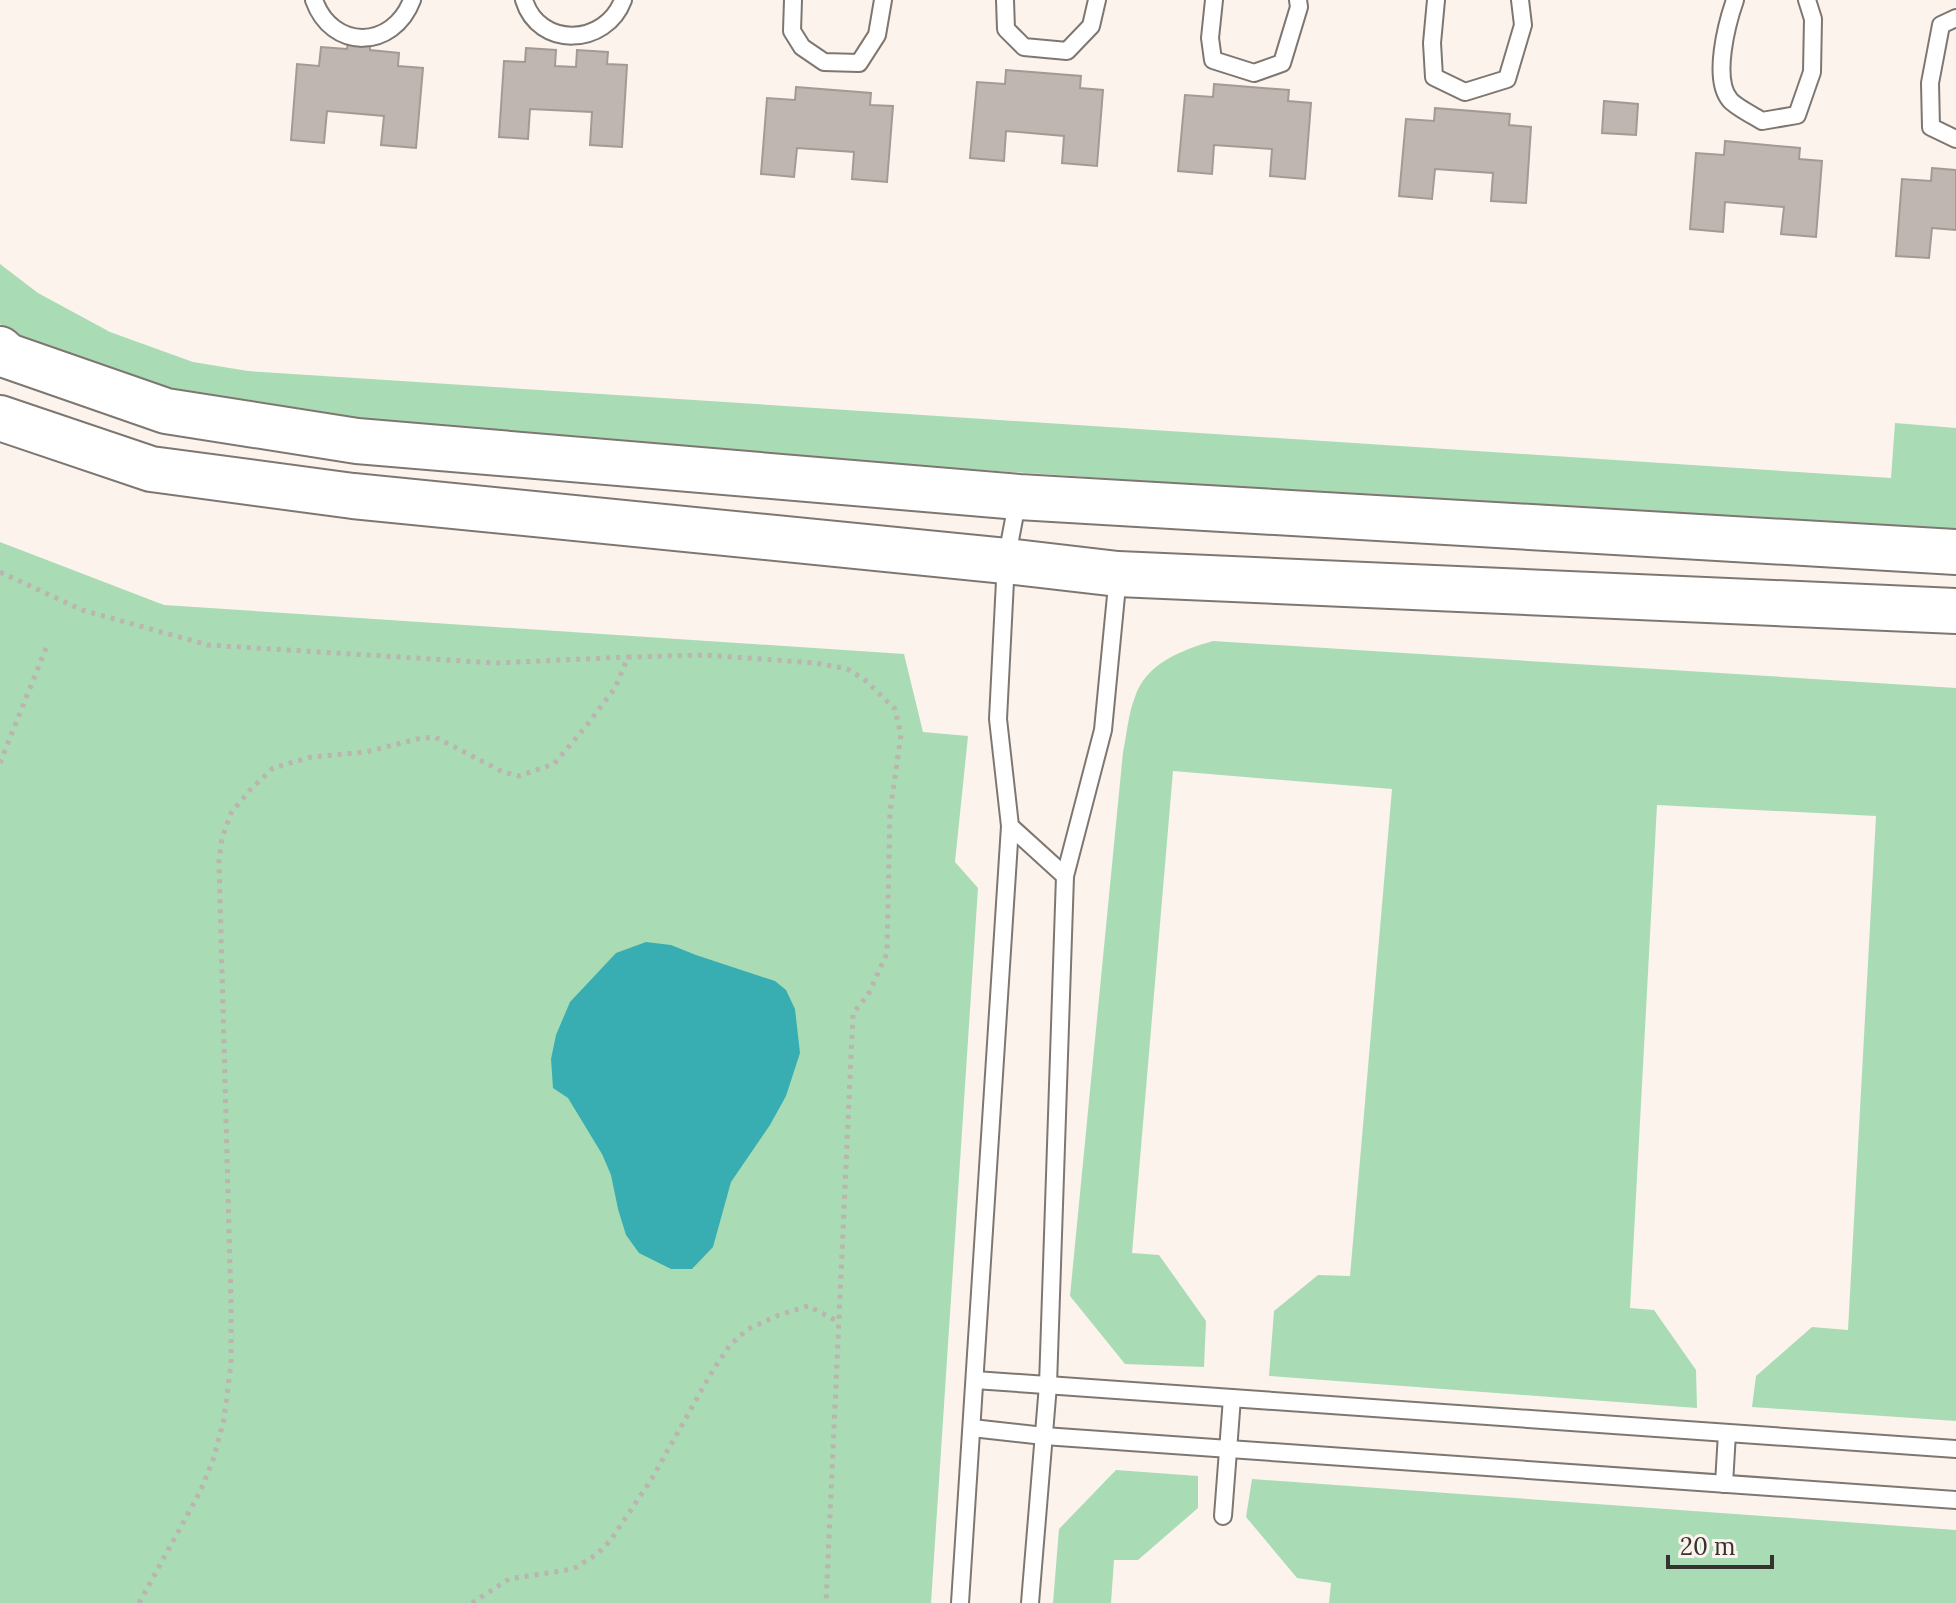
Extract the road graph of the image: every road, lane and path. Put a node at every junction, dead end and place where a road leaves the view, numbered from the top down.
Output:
1 (314, 0) edge
2 (412, 0) edge
3 (524, 0) edge
4 (623, 0) edge
5 (793, 0) edge
6 (883, 0) edge
7 (1005, 0) edge
8 (1097, 0) edge
9 (1214, 0) edge
10 (1298, 0) edge
11 (1436, 0) edge
12 (1520, 0) edge
13 (1735, 0) edge
14 (1807, 0) edge
15 (1956, 18) edge
16 (1956, 139) edge
17 (0, 349) edge
18 (0, 418) edge
19 (1019, 497) junction
20 (1956, 552) edge
21 (1006, 561) junction
22 (0, 572) edge
23 (1118, 574) junction
24 (1956, 611) edge
25 (46, 648) dead end
26 (628, 657) junction
27 (0, 763) edge
28 (1010, 826) junction
29 (1065, 876) junction
30 (839, 1322) junction
31 (975, 1380) junction
32 (1048, 1385) junction
33 (1232, 1398) junction
34 (972, 1428) junction
35 (1727, 1433) junction
36 (1044, 1436) junction
37 (1229, 1449) junction
38 (1956, 1449) edge
39 (1724, 1484) junction
40 (1956, 1500) edge
41 (1223, 1516) dead end
42 (139, 1603) edge
43 (472, 1603) edge
44 (826, 1603) edge
45 (960, 1603) edge
46 (1030, 1603) edge

1 - 2 lane
3 - 4 lane
5 - 6 lane
7 - 8 lane
9 - 10 lane
11 - 12 lane
13 - 14 lane
15 - 16 lane
17 - 19 main road
18 - 21 main road
19 - 20 main road
19 - 21 lane
21 - 23 main road
21 - 28 lane
22 - 26 path
23 - 24 main road
23 - 29 lane
25 - 27 path
26 - 30 path
26 - 42 path
28 - 29 lane
28 - 31 lane
29 - 32 lane
30 - 43 path
30 - 44 path
31 - 32 lane
31 - 34 lane
32 - 33 lane
32 - 36 lane
33 - 35 lane
33 - 37 lane
34 - 36 lane
34 - 45 lane
35 - 38 lane
35 - 39 lane
36 - 37 lane
36 - 46 lane
37 - 39 lane
37 - 41 lane
39 - 40 lane

